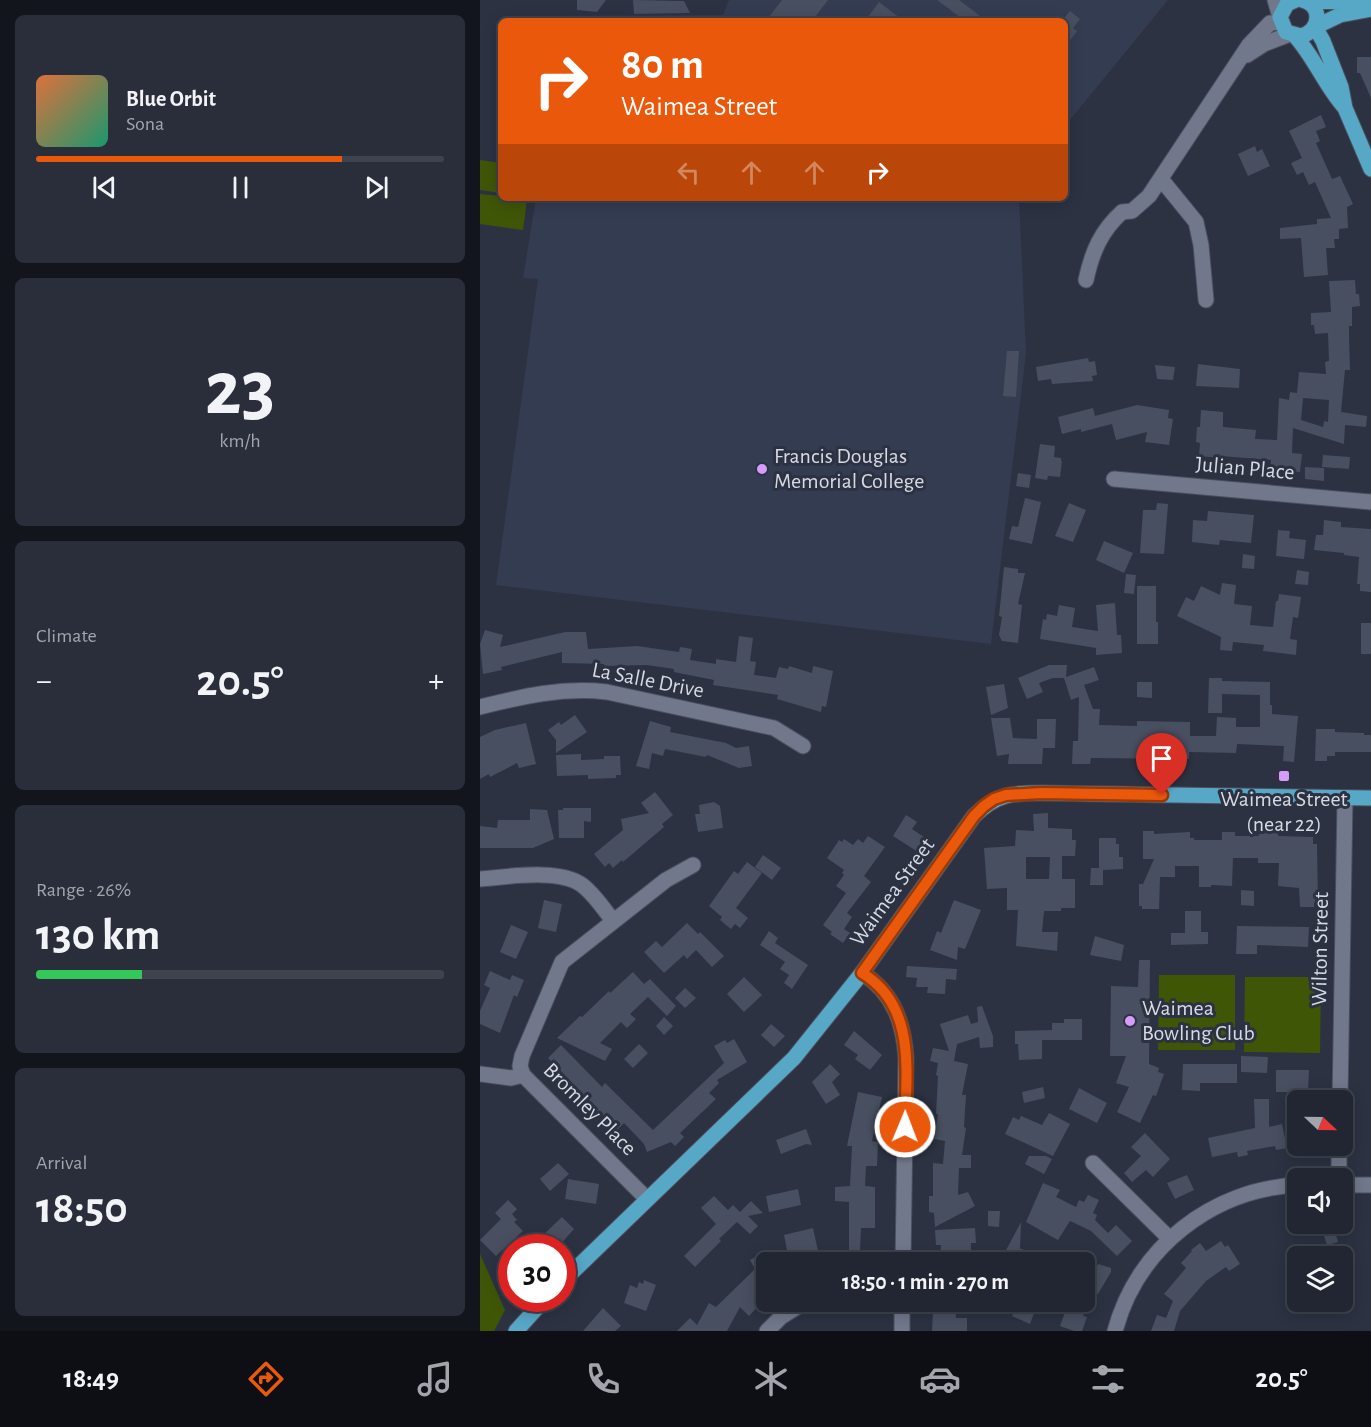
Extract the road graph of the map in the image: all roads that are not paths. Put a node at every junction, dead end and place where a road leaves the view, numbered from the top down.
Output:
1 (1275, 0) edge
2 (1303, 0) edge
3 (1371, 9) edge
4 (1286, 27) junction
5 (1315, 27) junction
6 (1345, 108) junction
7 (1371, 169) edge
8 (1161, 179) junction
9 (1086, 280) dead end
10 (1206, 300) dead end
11 (1114, 479) dead end
12 (1371, 502) edge
13 (480, 707) edge
14 (802, 746) dead end
15 (1344, 798) junction
16 (1371, 798) edge
17 (693, 865) dead end
18 (480, 879) edge
19 (613, 921) junction
20 (862, 973) junction
21 (480, 1074) edge
22 (523, 1075) junction
23 (1340, 1090) edge
24 (1093, 1163) dead end
25 (1287, 1185) edge
26 (1353, 1185) edge
27 (1371, 1185) edge
28 (647, 1199) junction
29 (1169, 1238) junction
30 (903, 1252) edge
31 (576, 1268) edge
32 (533, 1312) edge
33 (789, 1312) edge
34 (902, 1312) edge
35 (516, 1331) edge
36 (767, 1331) edge
37 (902, 1331) edge
38 (1115, 1331) edge

1 - 4 street
2 - 3 main road
2 - 4 main road
2 - 5 main road
3 - 5 main road
4 - 5 main road
4 - 6 main road
4 - 8 street
5 - 6 main road
6 - 7 main road
8 - 9 street
8 - 10 street
11 - 12 street, Julian Place
13 - 14 street, La Salle Drive
15 - 16 main road, Waimea Street
15 - 20 main road, Waimea Street
15 - 23 street, Wilton Street
17 - 19 street, Bromley Place
18 - 19 street
19 - 22 street, Bromley Place
20 - 28 main road, Waimea Street
20 - 30 street
21 - 22 street
22 - 28 street, Bromley Place
24 - 29 street
25 - 29 street
26 - 27 street
28 - 31 main road, Waimea Street
29 - 38 street
32 - 35 main road
33 - 36 street
34 - 37 street

